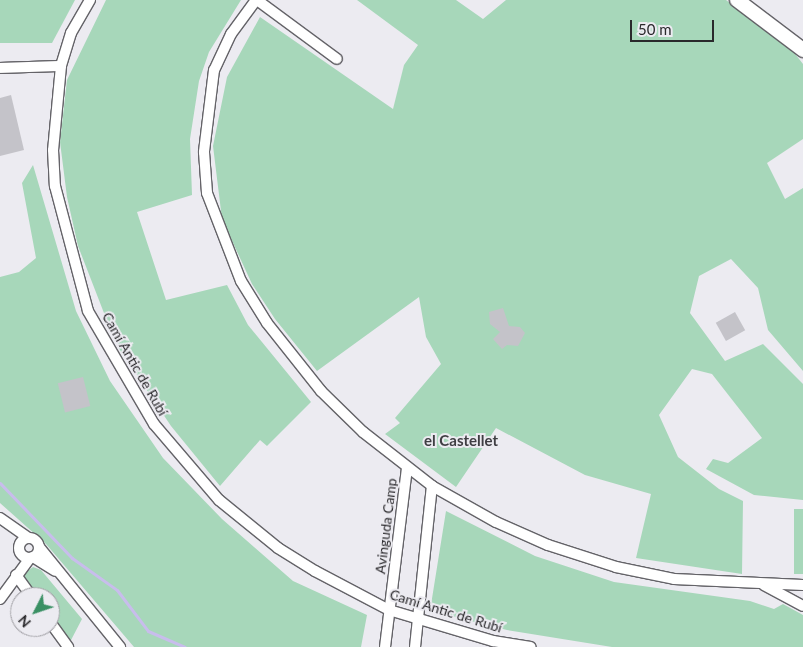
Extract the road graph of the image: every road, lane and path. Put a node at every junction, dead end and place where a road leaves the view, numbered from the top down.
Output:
1 (90, 0) edge
2 (257, 0) edge
3 (737, 0) edge
4 (803, 50) edge
5 (337, 59) dead end
6 (61, 66) junction
7 (0, 68) edge
8 (407, 469) junction
9 (432, 486) junction
10 (0, 518) edge
11 (11, 527) junction
12 (29, 538) junction
13 (39, 547) junction
14 (26, 554) junction
15 (54, 571) junction
16 (16, 575) junction
17 (803, 584) edge
18 (763, 585) junction
19 (25, 587) edge
20 (0, 599) edge
21 (803, 606) edge
22 (389, 610) junction
23 (419, 619) junction
24 (60, 636) edge
25 (68, 647) edge
26 (120, 647) edge
27 (385, 647) edge
28 (415, 647) edge
29 (531, 647) edge

1 - 6 street, Camí Antic de Rubí
2 - 5 street
2 - 8 street
3 - 4 main road
6 - 7 street
6 - 22 street, Camí Antic de Rubí
8 - 9 street
8 - 22 street, Avinguda Camp
9 - 18 street
9 - 23 street
10 - 11 street
11 - 12 street
11 - 14 street
12 - 13 street
12 - 14 street
13 - 14 street
13 - 15 street
14 - 15 street
14 - 16 street
15 - 26 street
16 - 19 street
16 - 20 street
17 - 18 street
18 - 21 street
22 - 23 street, Camí Antic de Rubí
22 - 27 street, Avinguda Camp
23 - 28 street
23 - 29 street, Camí Antic de Rubí
24 - 25 street

